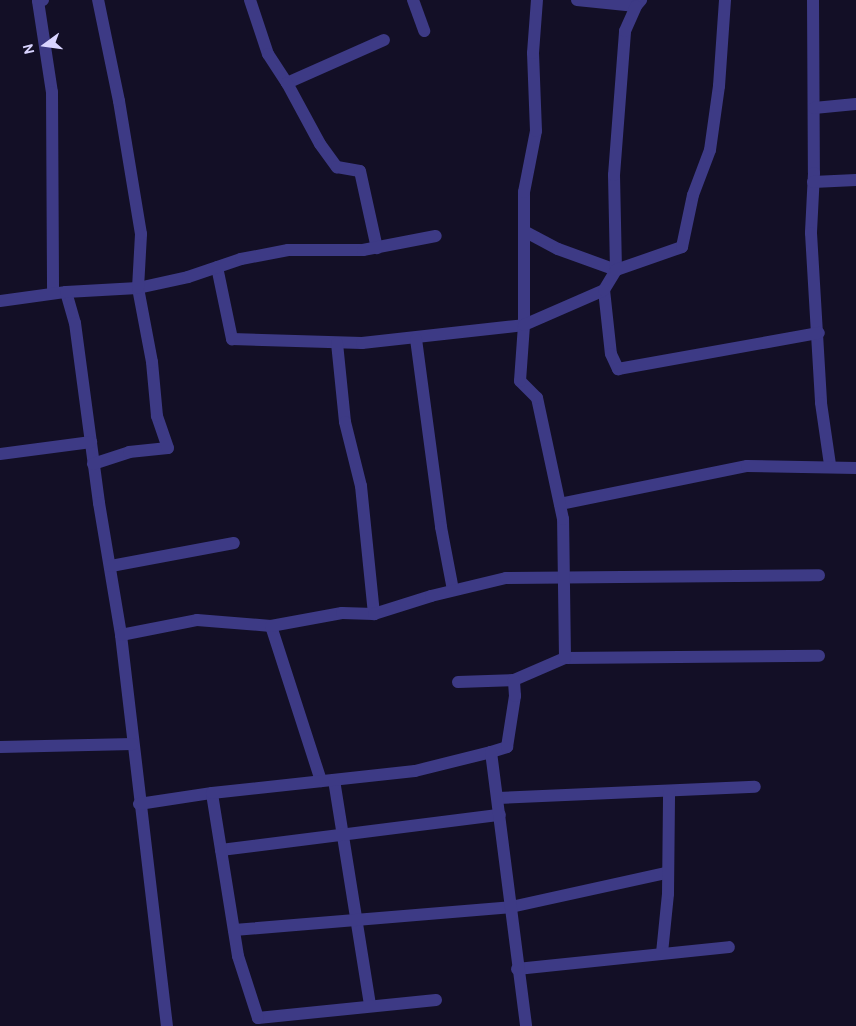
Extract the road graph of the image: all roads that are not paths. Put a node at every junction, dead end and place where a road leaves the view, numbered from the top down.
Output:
1 (43, 0) edge
2 (98, 0) edge
3 (250, 0) edge
4 (414, 0) edge
5 (537, 0) edge
6 (577, 0) edge
7 (725, 0) edge
8 (813, 0) edge
9 (638, 3) edge
10 (424, 31) dead end
11 (384, 40) dead end
12 (287, 82) junction
13 (856, 104) edge
14 (814, 108) junction
15 (856, 180) edge
16 (813, 182) junction
17 (524, 231) junction
18 (436, 236) dead end
19 (377, 248) junction
20 (218, 267) junction
21 (616, 270) junction
22 (138, 288) junction
23 (604, 290) junction
24 (60, 293) junction
25 (0, 301) edge
26 (524, 325) junction
27 (819, 333) junction
28 (416, 339) junction
29 (337, 343) junction
30 (91, 442) junction
31 (0, 454) edge
32 (94, 464) junction
33 (830, 465) junction
34 (856, 468) edge
35 (560, 504) junction
36 (234, 543) dead end
37 (111, 566) junction
38 (819, 575) dead end
39 (566, 580) junction
40 (453, 590) junction
41 (374, 614) junction
42 (271, 626) junction
43 (120, 635) junction
44 (819, 656) dead end
45 (565, 658) junction
46 (514, 680) junction
47 (458, 682) dead end
48 (133, 744) junction
49 (0, 747) edge
50 (491, 752) junction
51 (334, 780) junction
52 (321, 781) junction
53 (755, 787) dead end
54 (669, 792) junction
55 (212, 793) junction
56 (498, 798) junction
57 (139, 804) junction
58 (500, 815) junction
59 (341, 837) junction
60 (221, 850) junction
61 (666, 873) junction
62 (512, 907) junction
63 (356, 919) junction
64 (234, 930) junction
65 (729, 947) dead end
66 (662, 953) junction
67 (517, 969) junction
68 (436, 1000) dead end
69 (370, 1004) junction
70 (167, 1026) edge
71 (526, 1026) edge

1 - 24 street
2 - 22 street
3 - 12 street
4 - 10 street
5 - 17 street
6 - 9 street
7 - 21 street
8 - 14 street
9 - 21 street
11 - 12 street
12 - 19 street
13 - 14 street
14 - 16 street
15 - 16 street
16 - 27 street
17 - 21 street
17 - 26 street
18 - 19 street
19 - 20 street
20 - 22 street
20 - 29 street
21 - 23 street
22 - 24 street
22 - 32 street
23 - 26 street
23 - 27 street
24 - 25 street
24 - 30 street
26 - 28 street
26 - 35 street
27 - 33 street
28 - 29 street
28 - 40 street
29 - 41 street
30 - 31 street
30 - 32 street
32 - 37 street
33 - 34 street
33 - 35 street
35 - 39 street
36 - 37 street
37 - 43 street
38 - 39 street
39 - 40 street
39 - 45 street
40 - 41 street
41 - 42 street
42 - 43 street
42 - 52 street
43 - 48 street
44 - 45 street
45 - 46 street
46 - 47 street
46 - 50 street
48 - 49 street
48 - 57 street
50 - 51 street
50 - 56 street
51 - 52 street
51 - 59 street
52 - 55 street
53 - 54 street
54 - 56 street
54 - 61 street
55 - 57 street
55 - 60 street
56 - 58 street
57 - 70 street
58 - 59 street
58 - 62 street
59 - 60 street
59 - 63 street
60 - 64 street
61 - 62 street
61 - 66 street
62 - 63 street
62 - 67 street
63 - 64 street
63 - 69 street
64 - 69 street
65 - 66 street
66 - 67 street
67 - 71 street
68 - 69 street

